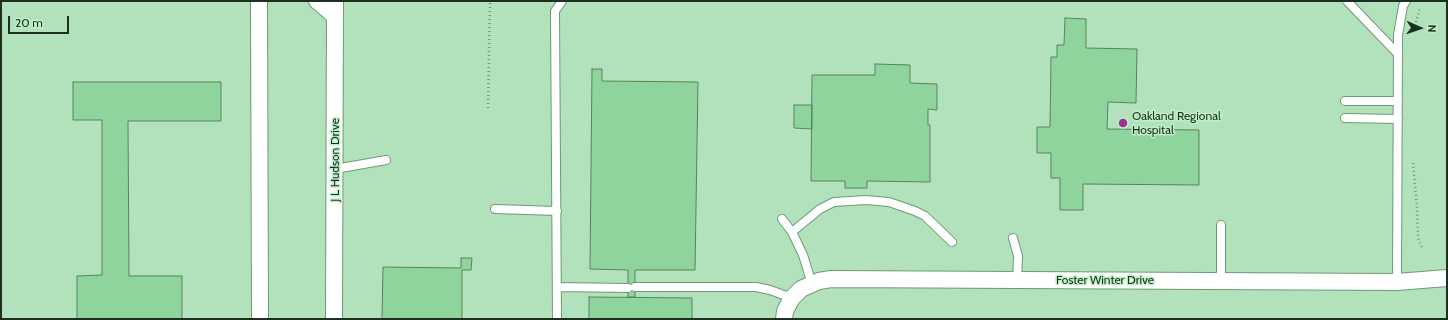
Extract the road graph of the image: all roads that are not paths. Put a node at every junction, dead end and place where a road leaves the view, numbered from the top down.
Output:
1 (317, 1) edge
2 (562, 1) edge
3 (1347, 1) edge
4 (1406, 1) edge
5 (264, 3) edge
6 (334, 9) edge
7 (1398, 54) junction
8 (1345, 101) dead end
9 (1398, 101) junction
10 (1346, 118) dead end
11 (1398, 119) junction
12 (386, 160) dead end
13 (335, 169) junction
14 (495, 209) dead end
15 (557, 211) junction
16 (782, 219) dead end
17 (1221, 225) dead end
18 (792, 232) junction
19 (1013, 238) dead end
20 (952, 242) dead end
21 (1447, 278) edge
22 (1016, 280) junction
23 (1221, 281) junction
24 (1397, 282) junction
25 (812, 284) junction
26 (557, 287) junction
27 (792, 298) junction
28 (260, 319) edge
29 (334, 319) edge
30 (557, 319) edge
31 (784, 319) edge

1 - 6 street
2 - 15 lane
3 - 7 lane
4 - 7 lane
5 - 28 street
6 - 13 street, J L Hudson Drive
7 - 9 lane
8 - 9 lane
9 - 11 lane
10 - 11 lane
11 - 24 lane
12 - 13 lane
13 - 29 street, J L Hudson Drive
14 - 15 lane
15 - 26 lane
16 - 18 lane
17 - 23 lane
18 - 20 lane
18 - 25 lane
19 - 22 lane
21 - 24 street, Foster Winter Drive
22 - 23 street, Foster Winter Drive
22 - 25 street, Foster Winter Drive
23 - 24 street, Foster Winter Drive
25 - 27 street, Foster Winter Drive
26 - 27 lane
26 - 30 lane
27 - 31 street, Foster Winter Drive

